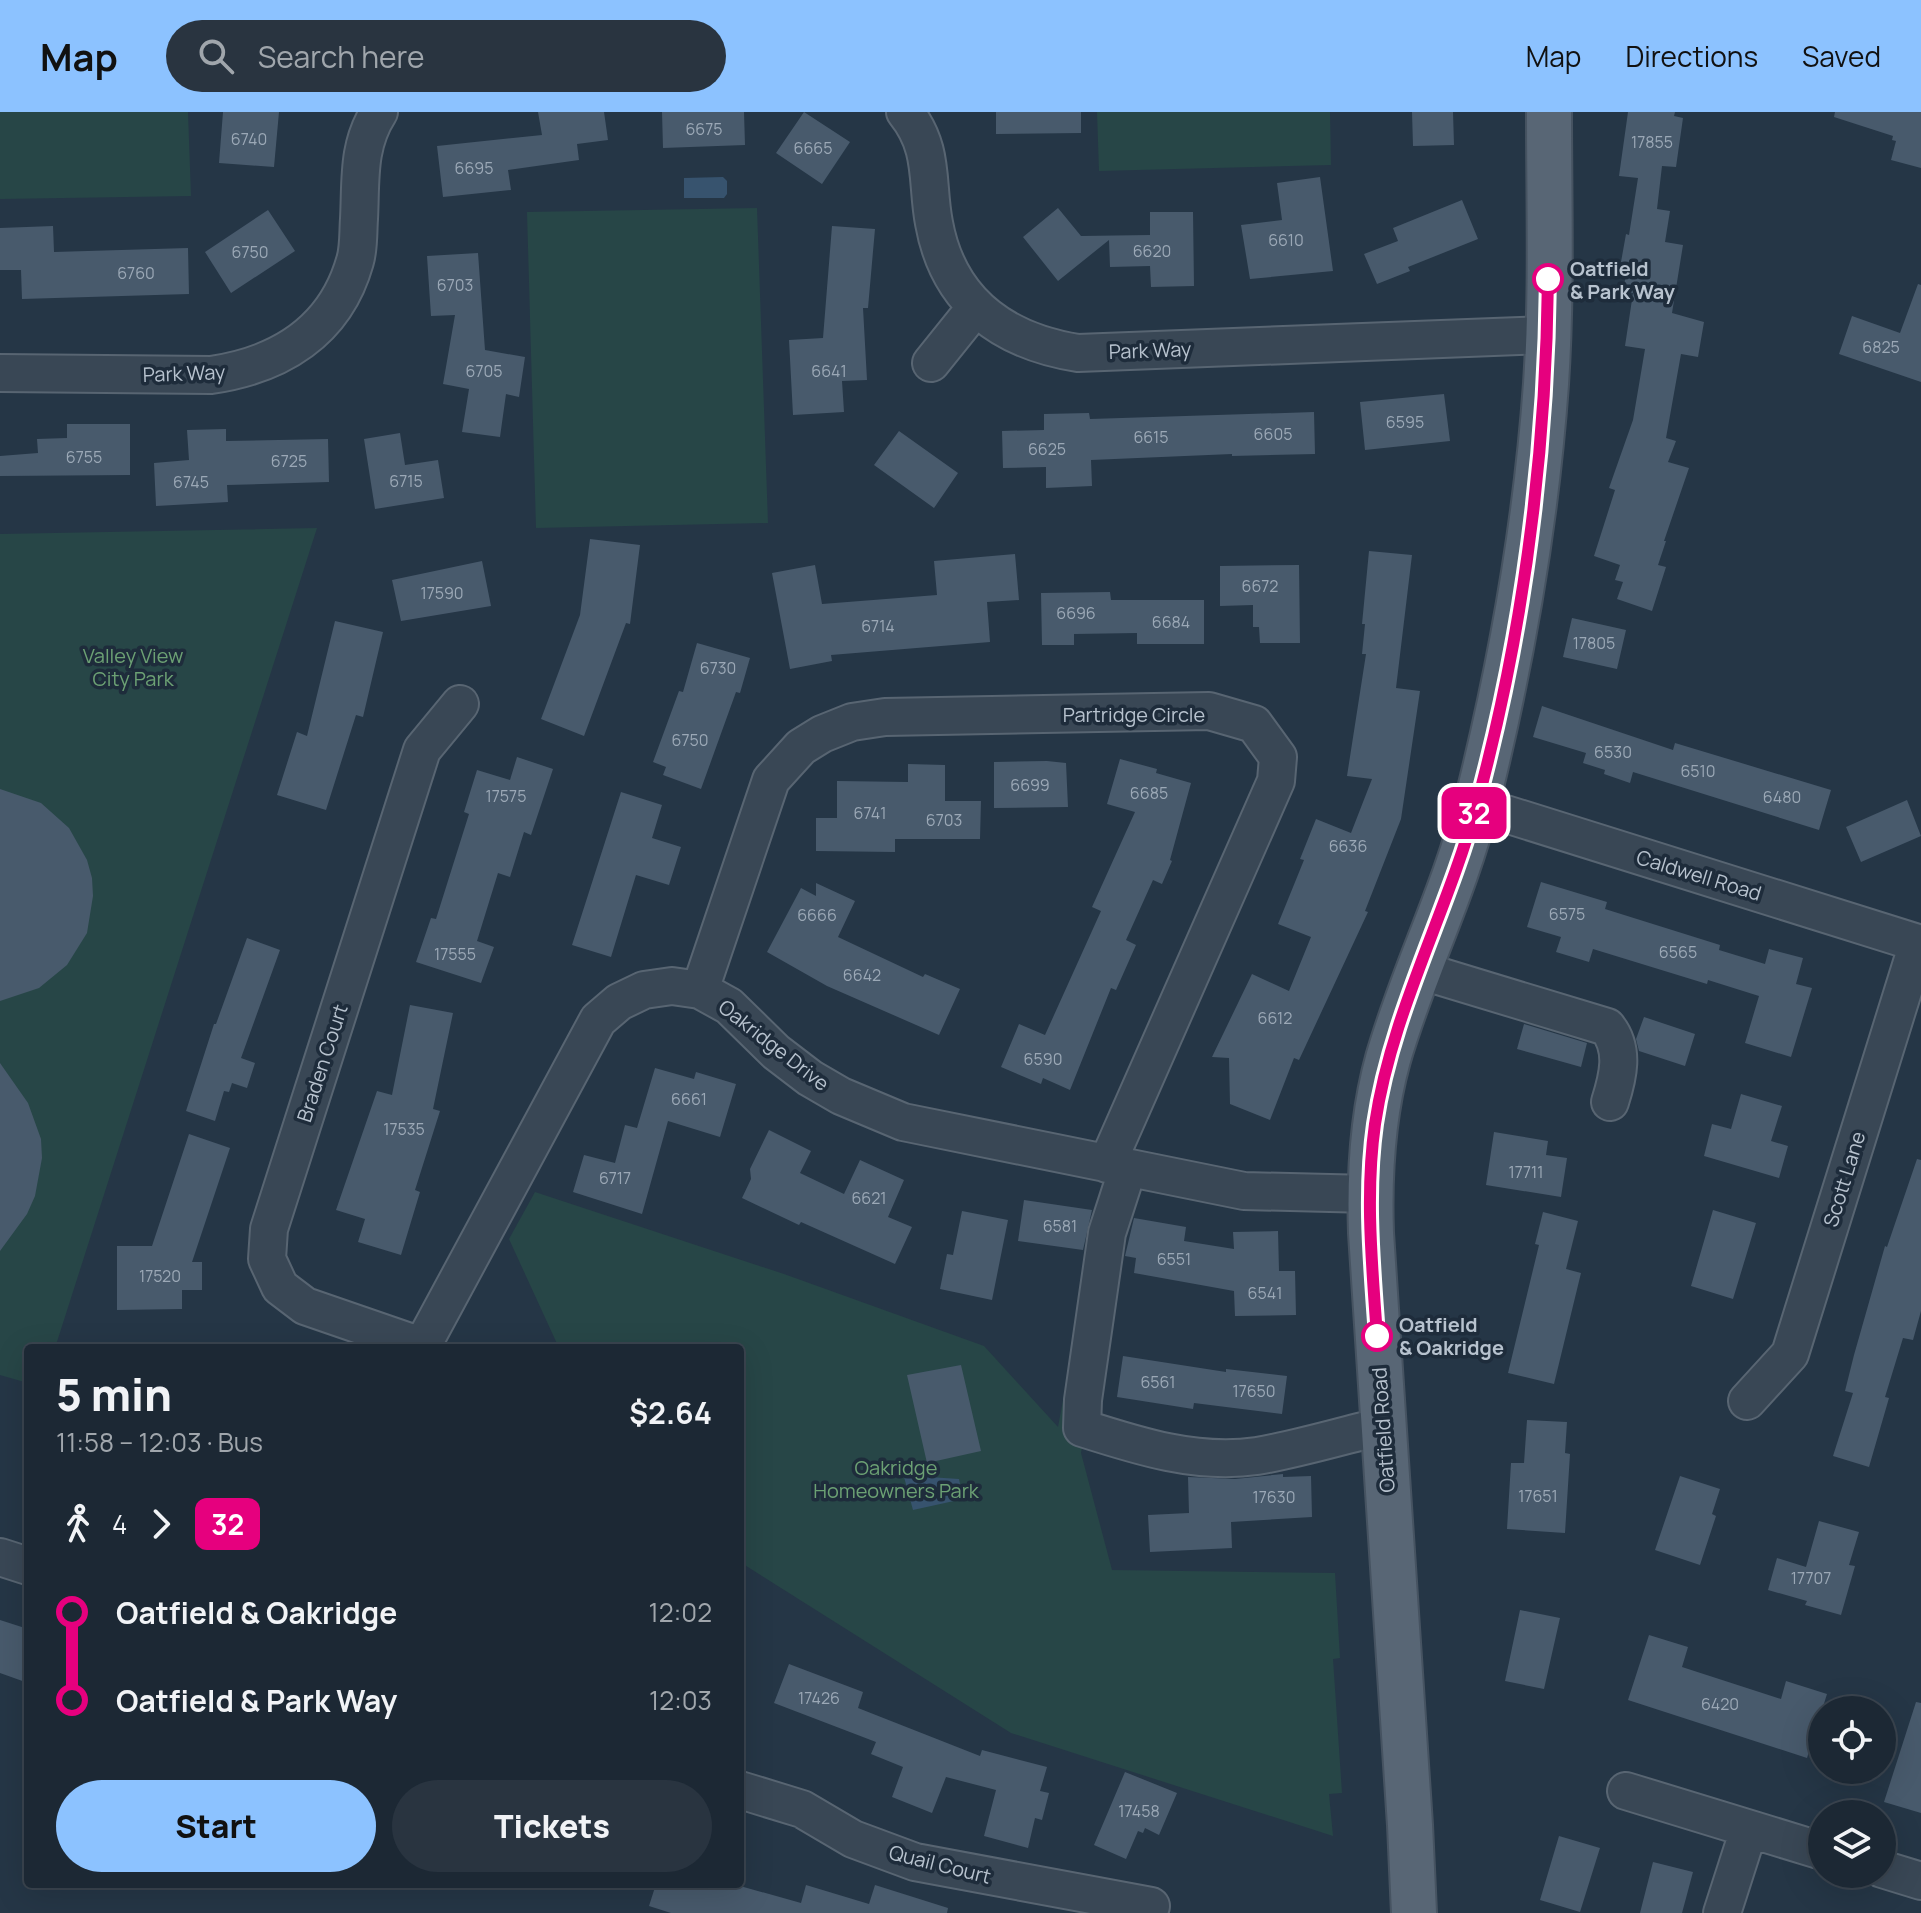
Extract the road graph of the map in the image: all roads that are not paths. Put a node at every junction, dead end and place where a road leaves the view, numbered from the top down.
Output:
1 (379, 112) edge
2 (905, 112) edge
3 (1549, 112) edge
4 (976, 307) junction
5 (1547, 335) junction
6 (931, 363) dead end
7 (0, 373) edge
8 (460, 704) dead end
9 (1477, 805) junction
10 (1919, 944) edge
11 (1419, 970) junction
12 (700, 990) junction
13 (1610, 1102) dead end
14 (1118, 1166) junction
15 (1370, 1194) junction
16 (413, 1344) edge
17 (423, 1344) edge
18 (1747, 1401) dead end
19 (1383, 1426) junction
20 (0, 1557) edge
21 (24, 1565) edge
22 (744, 1791) edge
23 (1626, 1791) dead end
24 (1749, 1829) junction
25 (1808, 1847) edge
26 (1896, 1873) edge
27 (1921, 1881) edge
28 (1151, 1906) dead end
29 (1414, 1913) edge
30 (1722, 1913) edge

1 - 7 street, Park Way
2 - 4 street, Park Way
3 - 5 main road, Oatfield Road
4 - 5 street, Park Way
4 - 6 street
5 - 9 main road, Oatfield Road
8 - 16 street, Braden Court
9 - 10 street, Caldwell Road
9 - 11 main road, Oatfield Road
10 - 18 street, Scott Lane
11 - 13 street
11 - 15 main road, Oatfield Road
12 - 14 street, Oakridge Drive
12 - 14 street, Partridge Circle
12 - 17 street, Oakridge Drive
14 - 15 street, Oakridge Drive
14 - 19 street, Partridge Circle
15 - 19 main road, Oatfield Road
19 - 29 main road, Oatfield Road
20 - 21 street
22 - 28 street, Quail Court
23 - 24 street
24 - 25 street
24 - 30 street
26 - 27 street

